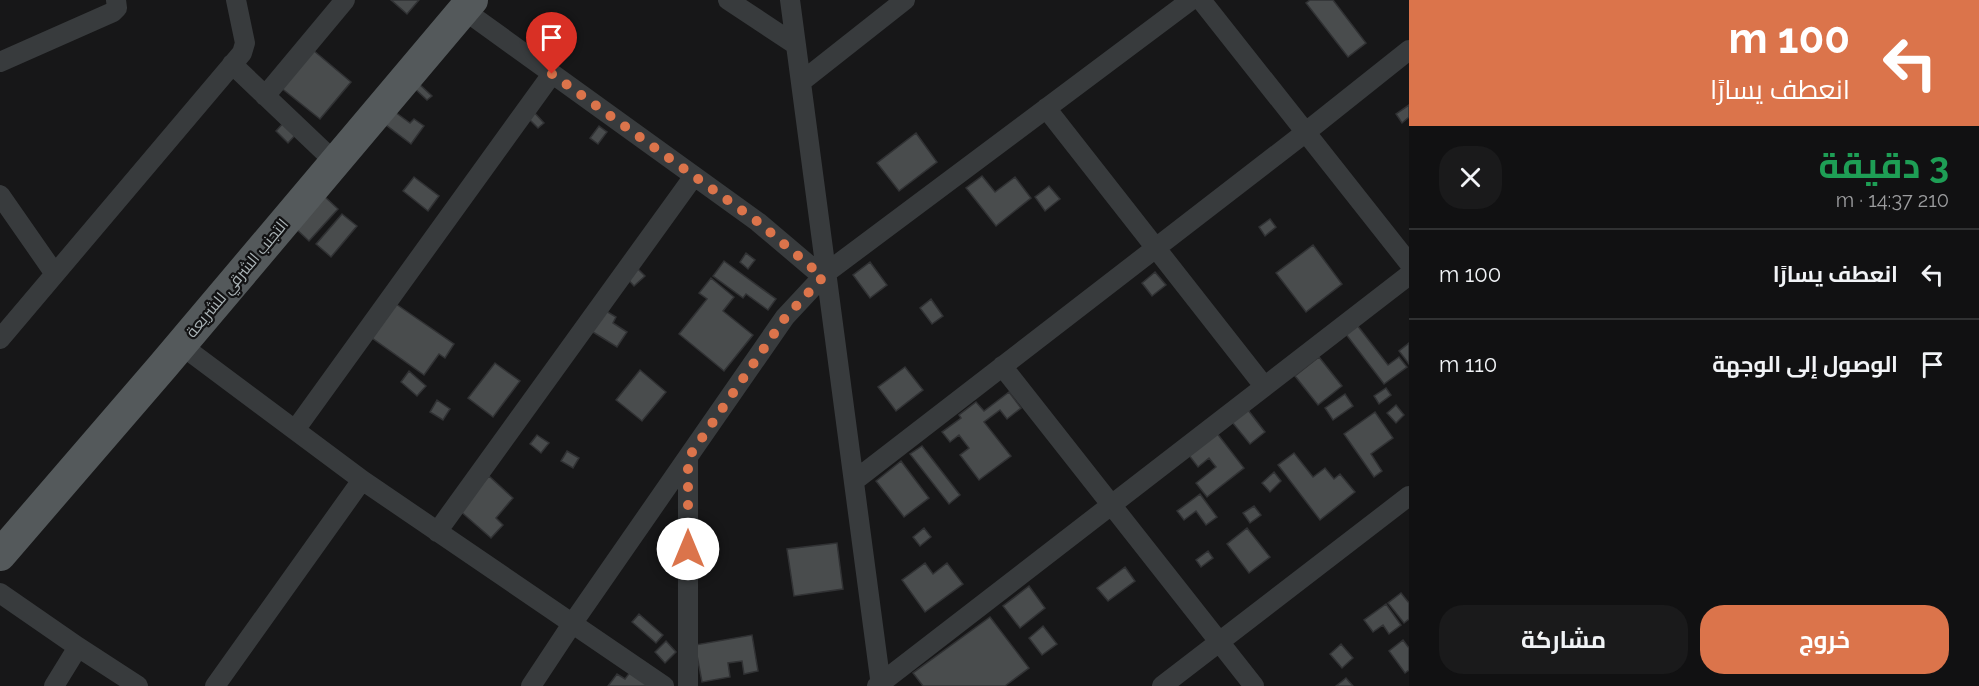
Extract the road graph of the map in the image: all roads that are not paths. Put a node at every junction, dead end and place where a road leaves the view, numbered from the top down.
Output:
1 (116, 0) edge
2 (236, 0) edge
3 (345, 0) edge
4 (728, 0) edge
5 (790, 0) edge
6 (905, 0) edge
7 (1191, 0) edge
8 (1201, 0) edge
9 (468, 5) edge
10 (796, 45) junction
11 (1409, 50) edge
12 (0, 62) edge
13 (232, 64) junction
14 (552, 74) junction
15 (801, 81) junction
16 (265, 96) junction
17 (1046, 108) junction
18 (1306, 132) junction
19 (335, 162) junction
20 (694, 176) junction
21 (0, 195) edge
22 (1156, 247) junction
23 (1409, 263) edge
24 (55, 274) junction
25 (824, 275) junction
26 (1409, 275) edge
27 (0, 339) edge
28 (181, 345) junction
29 (1002, 366) junction
30 (1264, 386) junction
31 (295, 430) junction
32 (688, 458) junction
33 (362, 480) junction
34 (854, 481) junction
35 (1409, 496) edge
36 (1111, 505) junction
37 (437, 532) junction
38 (0, 555) edge
39 (0, 593) edge
40 (572, 624) junction
41 (1220, 642) junction
42 (78, 647) junction
43 (879, 685) edge
44 (54, 686) edge
45 (138, 686) edge
46 (215, 686) edge
47 (531, 686) edge
48 (664, 686) edge
49 (688, 686) edge
50 (1162, 686) edge
51 (1254, 686) edge

1 - 12 street
2 - 13 street
3 - 16 street
4 - 10 street
5 - 10 street
6 - 15 street
7 - 17 street
8 - 18 street
9 - 14 street
9 - 19 main road, التجنب الشرقي للشريعة
10 - 15 street
11 - 18 street
13 - 16 street
13 - 24 street
14 - 20 street
14 - 31 street
15 - 25 street
16 - 19 street
17 - 22 street
17 - 25 street
18 - 22 street
18 - 23 street
19 - 28 main road, التجنب الشرقي للشريعة
20 - 25 street
20 - 37 street
21 - 24 street
22 - 29 street
22 - 30 street
24 - 27 street
25 - 32 street
25 - 34 street
26 - 30 street
28 - 31 street
28 - 38 main road, التجنب الشرقي للشريعة
29 - 34 street
29 - 36 street
30 - 36 street
31 - 33 street
32 - 40 street
32 - 49 street
33 - 37 street
33 - 46 street
34 - 43 street
35 - 41 street
36 - 41 street
36 - 43 street
37 - 40 street
39 - 42 street
40 - 47 street
40 - 48 street
41 - 50 street
41 - 51 street
42 - 44 street
42 - 45 street

